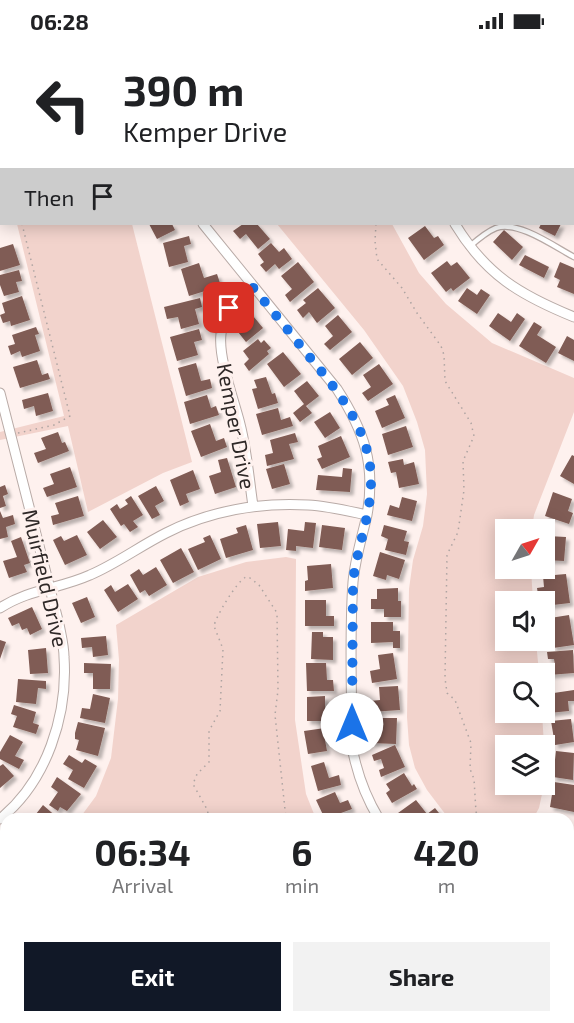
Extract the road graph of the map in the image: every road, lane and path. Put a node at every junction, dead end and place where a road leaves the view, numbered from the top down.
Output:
1 (22, 225) edge
2 (205, 225) edge
3 (376, 225) edge
4 (456, 225) edge
5 (469, 247) junction
6 (574, 257) edge
7 (251, 285) junction
8 (574, 317) edge
9 (0, 393) edge
10 (11, 434) junction
11 (253, 506) junction
12 (367, 514) junction
13 (49, 588) junction
14 (0, 608) edge
15 (6, 813) edge
16 (208, 813) edge
17 (285, 813) edge
18 (376, 813) edge
19 (477, 813) edge

1 - 10 path
2 - 7 street
3 - 19 path
4 - 5 street
5 - 6 lane
5 - 8 street
7 - 11 street, Kemper Drive
7 - 12 street
9 - 10 street, Muirfield Drive
10 - 13 street, Muirfield Drive
11 - 12 street
11 - 13 street
12 - 18 street
13 - 14 street
13 - 15 street, Muirfield Drive
16 - 17 path

